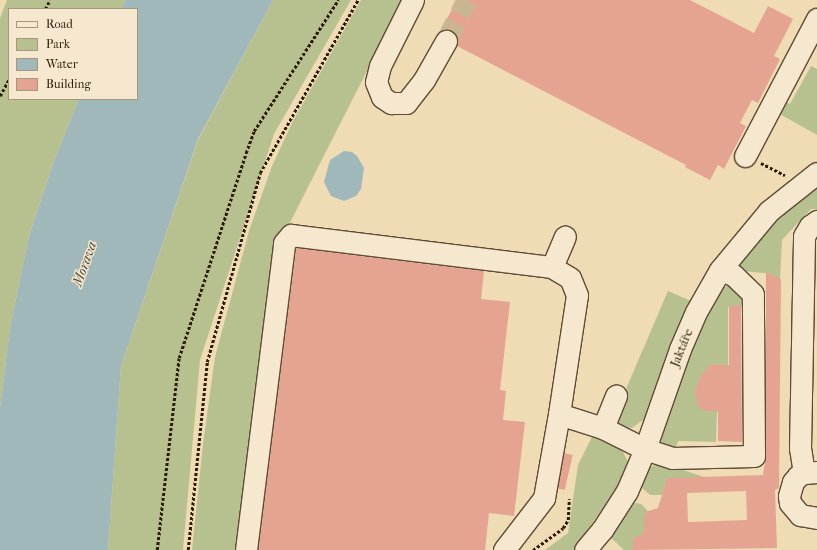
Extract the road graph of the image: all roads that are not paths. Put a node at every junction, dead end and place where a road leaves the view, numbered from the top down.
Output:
1 (413, 0) edge
2 (817, 19) edge
3 (446, 41) tunnel mouth
4 (745, 156) road end
5 (809, 178) edge
6 (817, 221) edge
7 (566, 237) dead end
8 (552, 266) junction
9 (720, 270) junction
10 (616, 396) dead end
11 (559, 414) junction
12 (603, 428) junction
13 (645, 449) junction
14 (811, 472) edge
15 (817, 518) edge
16 (246, 550) edge
17 (504, 550) edge
18 (585, 550) edge

1 - 3 street
2 - 4 street
5 - 9 street, Jaktáře
6 - 14 street
7 - 8 street
8 - 11 street
8 - 16 street
9 - 13 street, Jaktáře
9 - 13 street
10 - 12 street
11 - 12 street
11 - 17 street
12 - 13 street
13 - 18 street, Jaktáře
14 - 15 street

